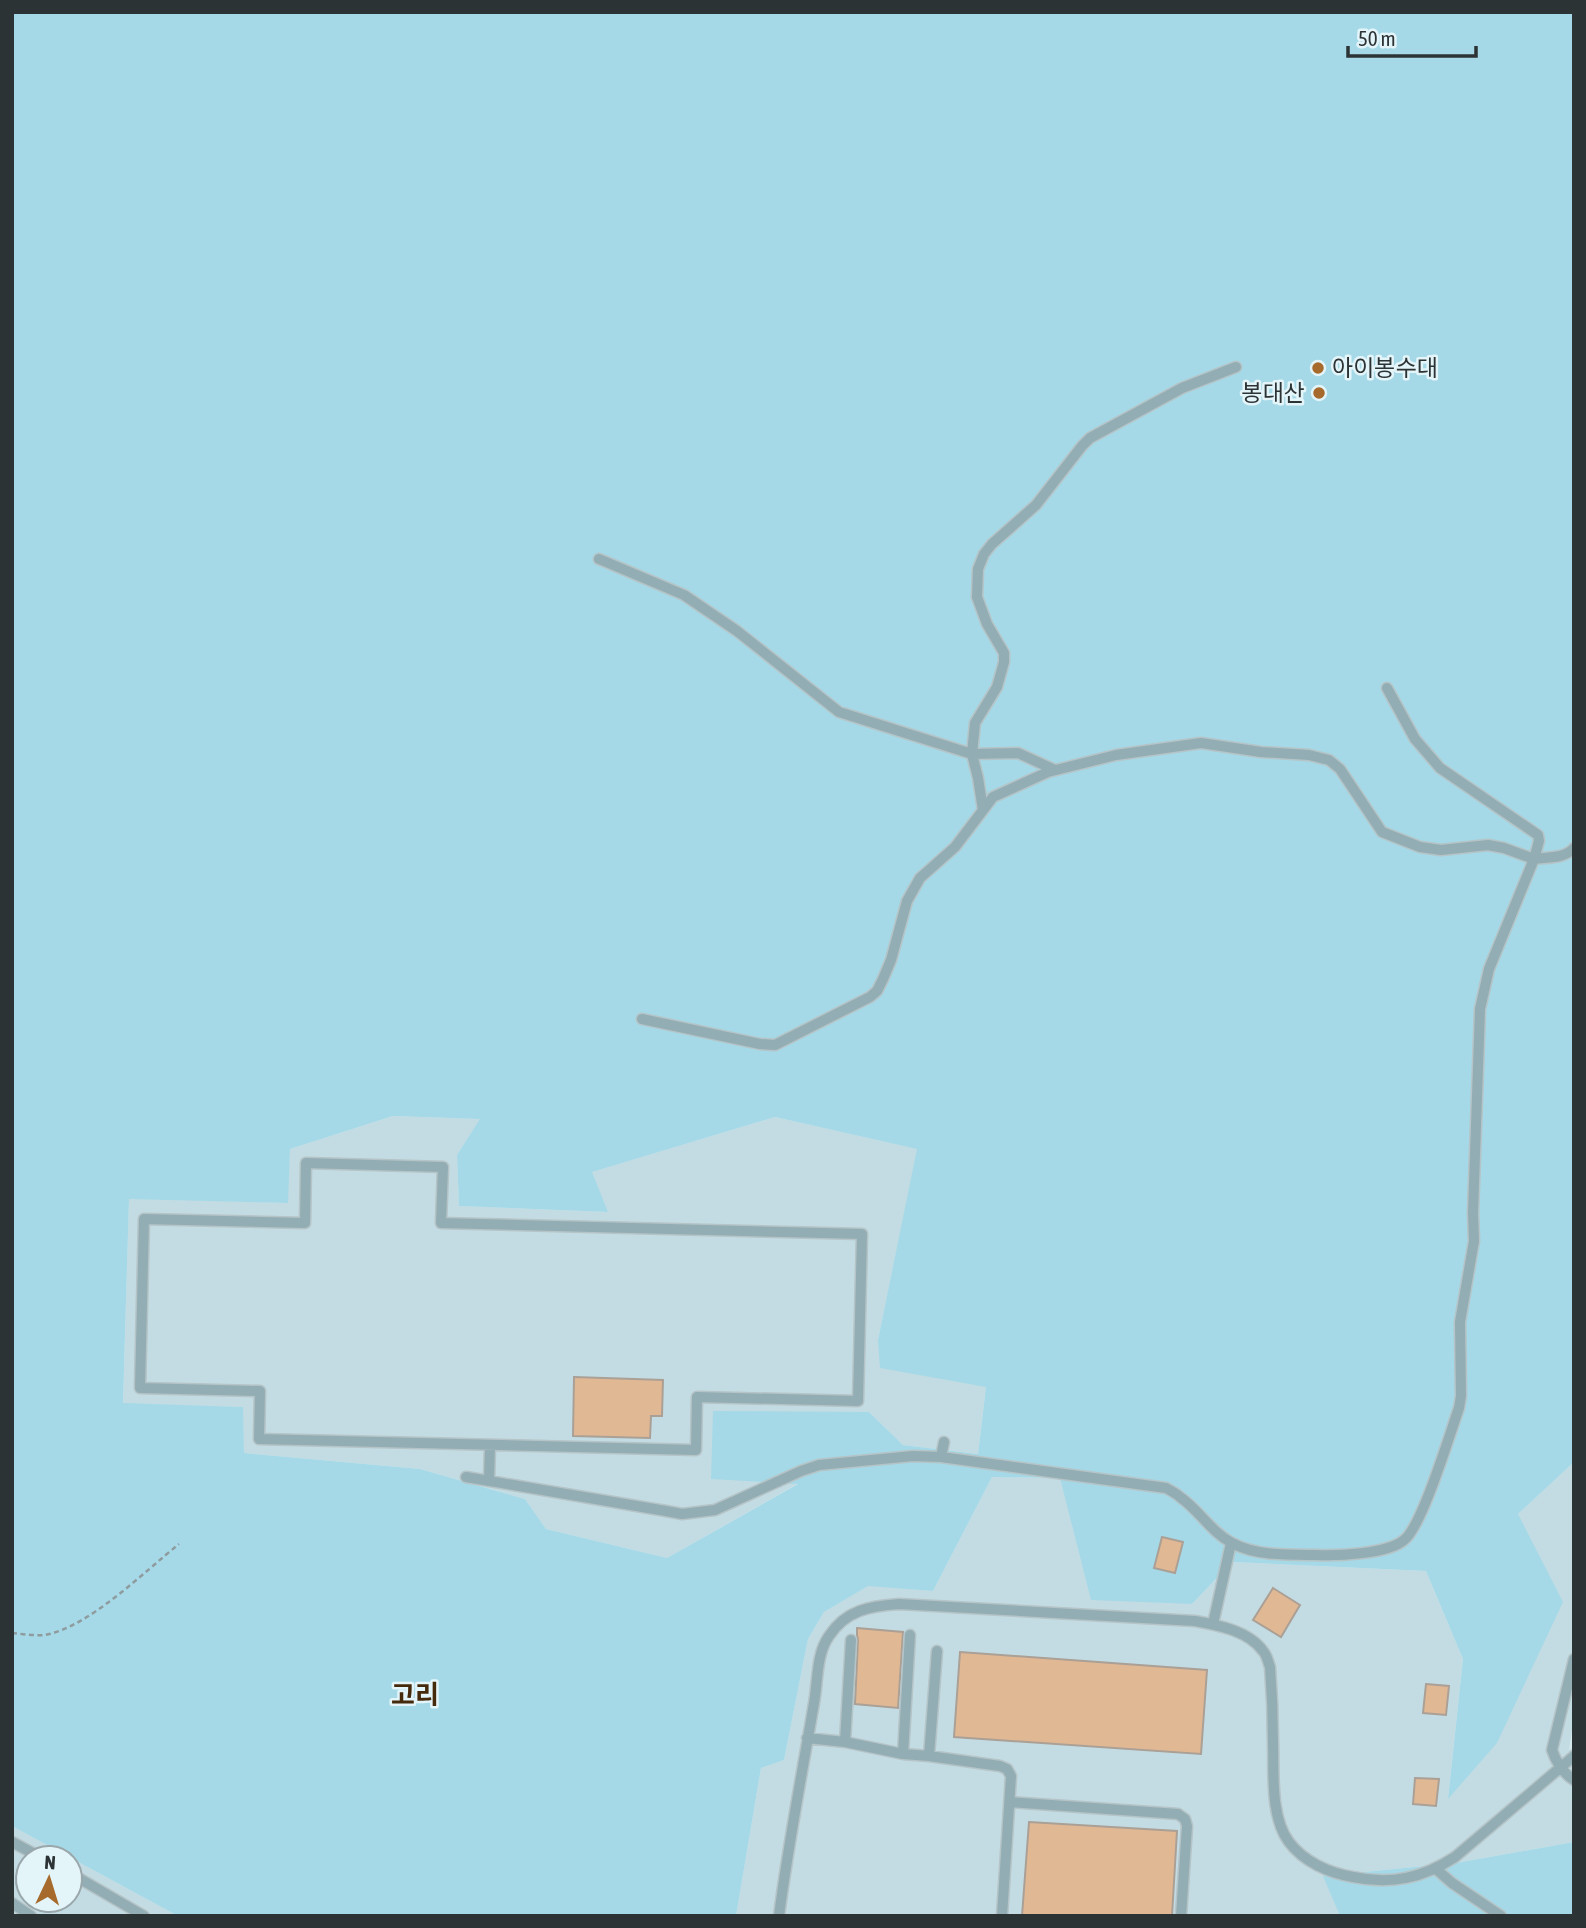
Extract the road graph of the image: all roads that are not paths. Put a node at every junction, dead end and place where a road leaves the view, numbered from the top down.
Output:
1 (1236, 367) dead end
2 (599, 559) dead end
3 (1387, 688) dead end
4 (972, 750) junction
5 (1055, 770) junction
6 (983, 810) junction
7 (1574, 848) edge
8 (1534, 859) junction
9 (642, 1019) dead end
10 (944, 1442) dead end
11 (490, 1445) junction
12 (941, 1457) junction
13 (466, 1478) dead end
14 (489, 1481) junction
15 (1231, 1543) junction
16 (1213, 1624) junction
17 (910, 1635) dead end
18 (851, 1640) dead end
19 (937, 1651) dead end
20 (1574, 1659) edge
21 (807, 1738) junction
22 (845, 1742) junction
23 (903, 1754) junction
24 (929, 1756) junction
25 (1574, 1756) edge
26 (1560, 1767) junction
27 (1574, 1780) edge
28 (1010, 1802) junction
29 (1436, 1869) junction
30 (84, 1881) edge
31 (12, 1903) edge
32 (31, 1916) edge
33 (144, 1916) edge
34 (779, 1916) edge
35 (1002, 1916) edge
36 (1181, 1916) edge
37 (1502, 1916) edge

1 - 4 lane
2 - 4 lane
3 - 8 lane
4 - 5 lane
4 - 6 lane
5 - 6 lane
5 - 8 lane
6 - 9 lane
7 - 8 lane
8 - 15 lane
10 - 12 lane
11 - 11 lane
11 - 14 lane
12 - 14 lane
12 - 15 lane
13 - 14 lane
15 - 16 lane
16 - 21 lane
16 - 29 lane
17 - 23 lane
18 - 22 lane
19 - 24 lane
20 - 26 lane
21 - 22 lane
21 - 34 lane
22 - 23 lane
23 - 24 lane
24 - 28 lane
25 - 26 lane
26 - 27 lane
26 - 29 lane
28 - 35 lane
28 - 36 lane
29 - 37 lane
30 - 33 lane
31 - 32 lane

